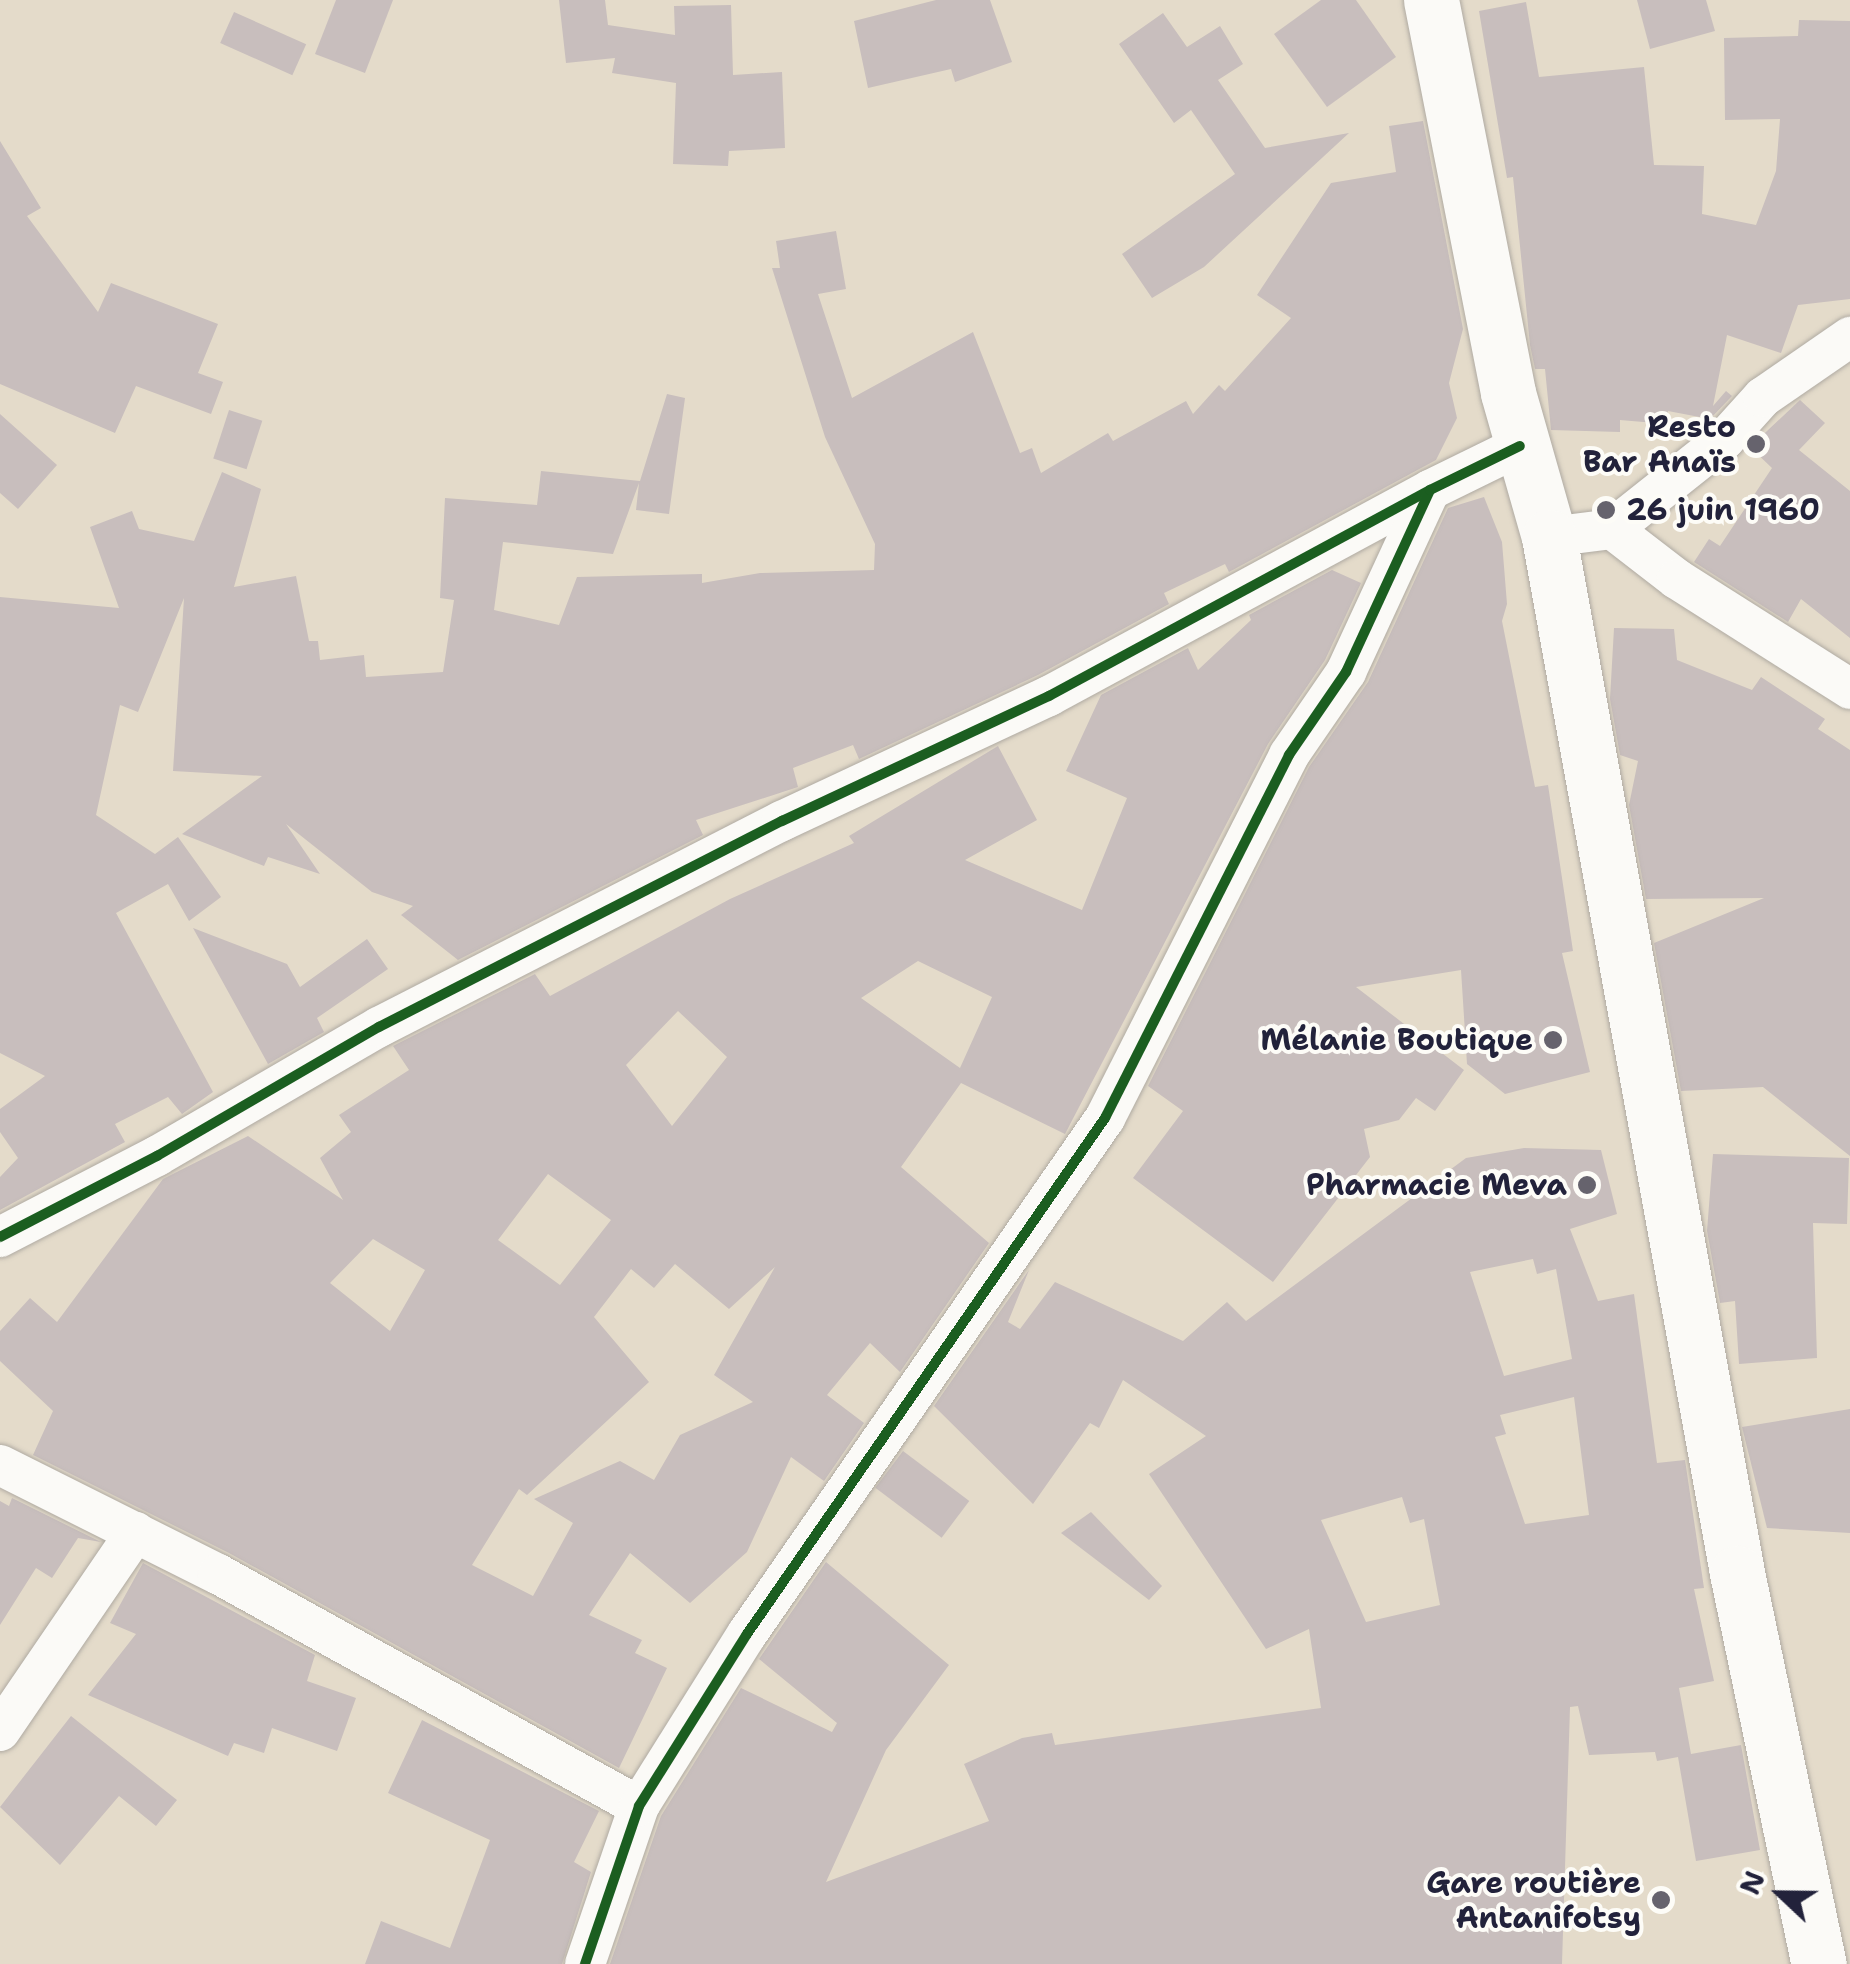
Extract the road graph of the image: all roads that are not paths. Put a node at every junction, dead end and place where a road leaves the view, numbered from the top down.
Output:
1 (1430, 0) edge
2 (1850, 337) edge
3 (1520, 446) junction
4 (1430, 490) junction
5 (1612, 529) junction
6 (1549, 537) junction
7 (1850, 689) edge
8 (0, 1237) edge
9 (0, 1466) edge
10 (136, 1532) junction
11 (0, 1731) edge
12 (639, 1806) junction
13 (585, 1964) edge
14 (1819, 1964) edge

1 - 3 main road
2 - 5 street
3 - 4 street
3 - 6 main road
4 - 8 street
4 - 12 street
5 - 6 street
5 - 7 street
6 - 14 main road
9 - 10 street
10 - 11 street
10 - 12 street
12 - 13 street

